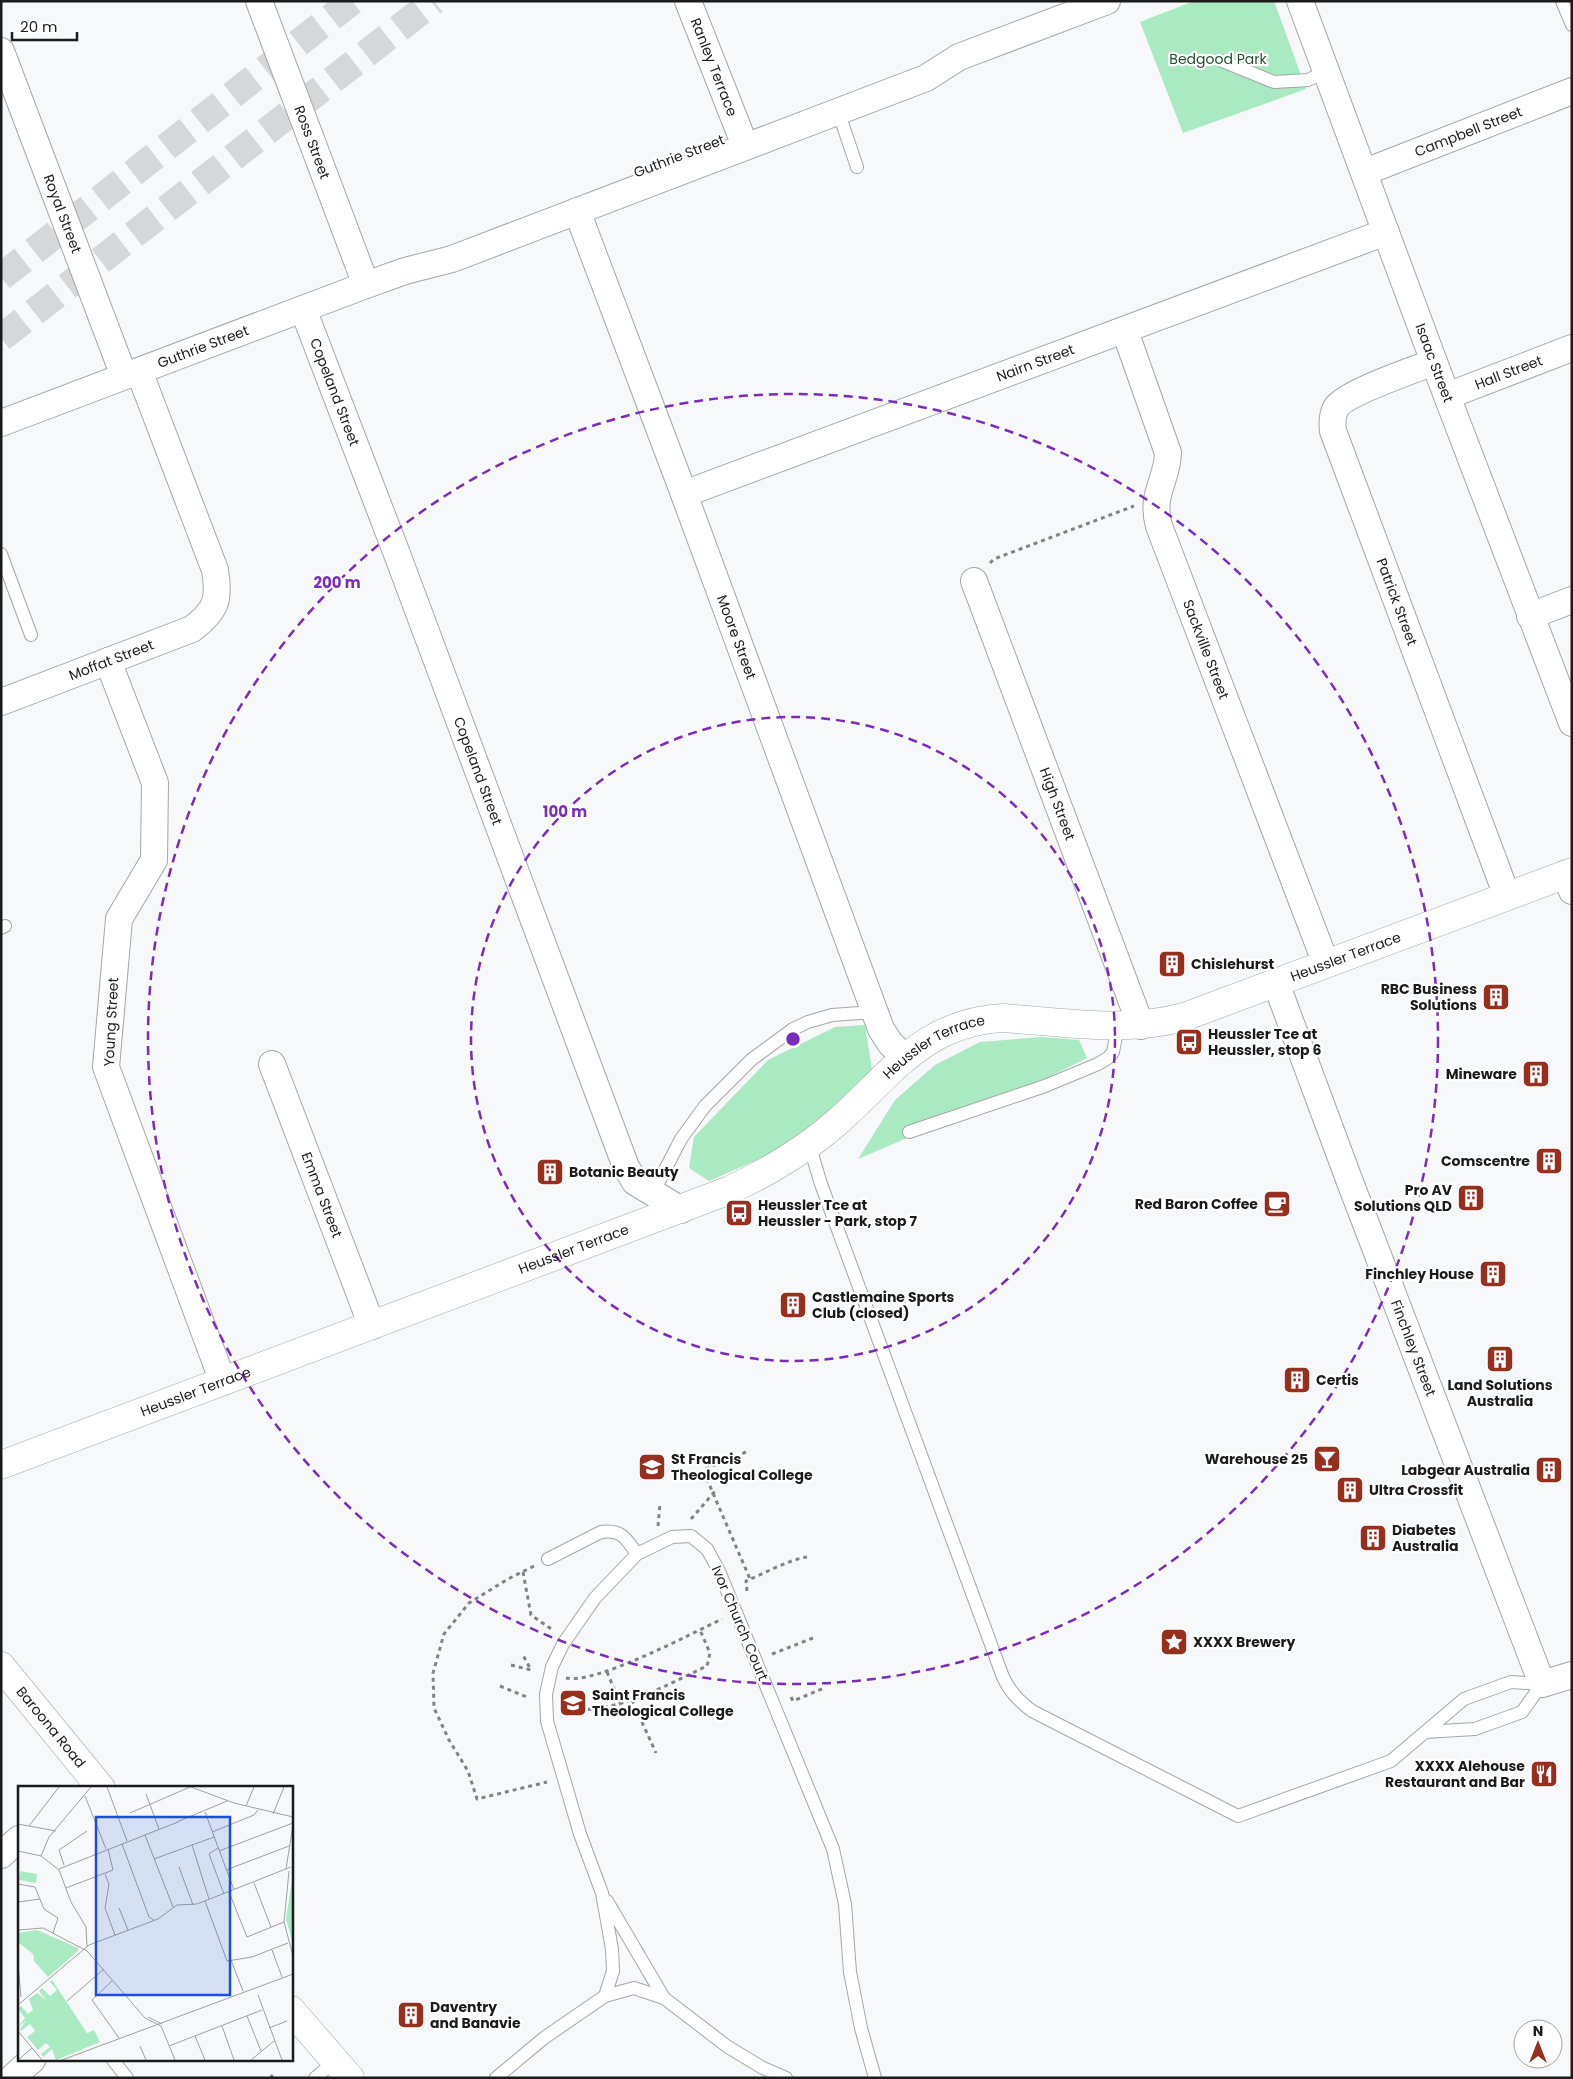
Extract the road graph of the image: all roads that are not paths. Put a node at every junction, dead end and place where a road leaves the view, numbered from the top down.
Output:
1 (260, 1) edge
2 (688, 1) edge
3 (1107, 1) edge
4 (1300, 1) edge
5 (1562, 1) edge
6 (1572, 24) edge
7 (1, 51) edge
8 (959, 57) junction
9 (1222, 60) dead end
10 (1327, 71) junction
11 (1572, 91) edge
12 (838, 111) junction
13 (740, 133) junction
14 (857, 167) dead end
15 (1365, 172) junction
16 (577, 210) junction
17 (1386, 232) junction
18 (405, 271) junction
19 (366, 284) junction
20 (303, 309) junction
21 (1125, 331) junction
22 (1572, 348) edge
23 (1434, 362) junction
24 (131, 373) junction
25 (1447, 396) junction
26 (1, 423) edge
27 (684, 494) junction
28 (1, 554) edge
29 (974, 581) road end
30 (1572, 600) edge
31 (214, 608) joint
32 (1530, 616) junction
33 (31, 635) dead end
34 (108, 661) junction
35 (1, 702) edge
36 (1572, 723) edge
37 (1570, 879) edge
38 (1507, 896) junction
39 (1326, 964) junction
40 (1276, 983) junction
41 (874, 1012) junction
42 (1129, 1026) junction
43 (904, 1057) junction
44 (272, 1064) dead end
45 (909, 1132) dead end
46 (809, 1144) junction
47 (653, 1193) junction
48 (681, 1210) junction
49 (372, 1326) junction
50 (223, 1382) junction
51 (1, 1465) edge
52 (637, 1554) junction
53 (548, 1559) road end
54 (1, 1666) edge
55 (1572, 1675) edge
56 (1542, 1684) junction
57 (1425, 1732) junction
58 (90, 1784) edge
59 (18, 1840) edge
60 (1, 1855) edge
61 (602, 1893) junction
62 (605, 1996) junction
63 (664, 1998) junction
64 (292, 2011) edge
65 (30, 2062) edge
66 (115, 2062) edge
67 (333, 2072) edge
68 (12, 2078) edge
69 (127, 2078) edge
70 (496, 2078) edge
71 (786, 2078) edge
72 (875, 2078) edge

1 - 19 street, Ross Street
2 - 13 street, Ranley Terrace
3 - 8 street, Guthrie Street
4 - 10 street, Isaac Street
5 - 6 lane
7 - 24 street, Royal Street
8 - 12 street, Guthrie Street
8 - 13 street, Guthrie Street
9 - 10 lane
10 - 15 street, Isaac Street
11 - 15 street, Campbell Street
12 - 14 lane
12 - 16 street, Guthrie Street
13 - 18 street, Guthrie Street
15 - 17 street, Isaac Street
16 - 18 street, Guthrie Street
16 - 27 street, Moore Street
17 - 21 street, Nairn Street
17 - 23 street, Isaac Street
18 - 19 street, Guthrie Street
19 - 20 street, Guthrie Street
20 - 24 street, Guthrie Street
20 - 47 street, Copeland Street
21 - 27 street, Nairn Street
21 - 39 street, Sackville Street
22 - 25 street, Hall Street
23 - 25 street, Isaac Street
23 - 38 street, Patrick Street
24 - 26 street, Guthrie Street
24 - 31 street, Royal Street
25 - 32 street, Isaac Street
27 - 41 street, Moore Street
28 - 33 lane
29 - 42 street, High Street
30 - 32 street
31 - 34 street, Moffat Street
32 - 36 street, Isaac Street
34 - 35 street, Moffat Street
34 - 50 street, Young Street
37 - 38 street, Heussler Terrace
38 - 39 street, Heussler Terrace
39 - 40 street, Heussler Terrace
40 - 42 street, Heussler Terrace
40 - 56 street, Finchley Street
41 - 43 street, Moore Street
41 - 47 lane
42 - 43 street, Heussler Terrace
42 - 45 lane
43 - 46 street, Heussler Terrace
44 - 49 street, Emma Street
46 - 48 street, Heussler Terrace
46 - 57 lane
47 - 48 street, Copeland Street
48 - 49 street, Heussler Terrace
49 - 50 street, Heussler Terrace
50 - 51 street, Heussler Terrace
52 - 53 lane
52 - 61 lane
52 - 72 lane, Ivor Church Court
54 - 58 street, Baroona Road
55 - 56 street
56 - 57 lane
56 - 57 lane
59 - 60 street
61 - 62 lane
61 - 63 lane
62 - 63 lane
62 - 70 lane
63 - 71 lane
64 - 67 street
65 - 68 street
66 - 69 lane

